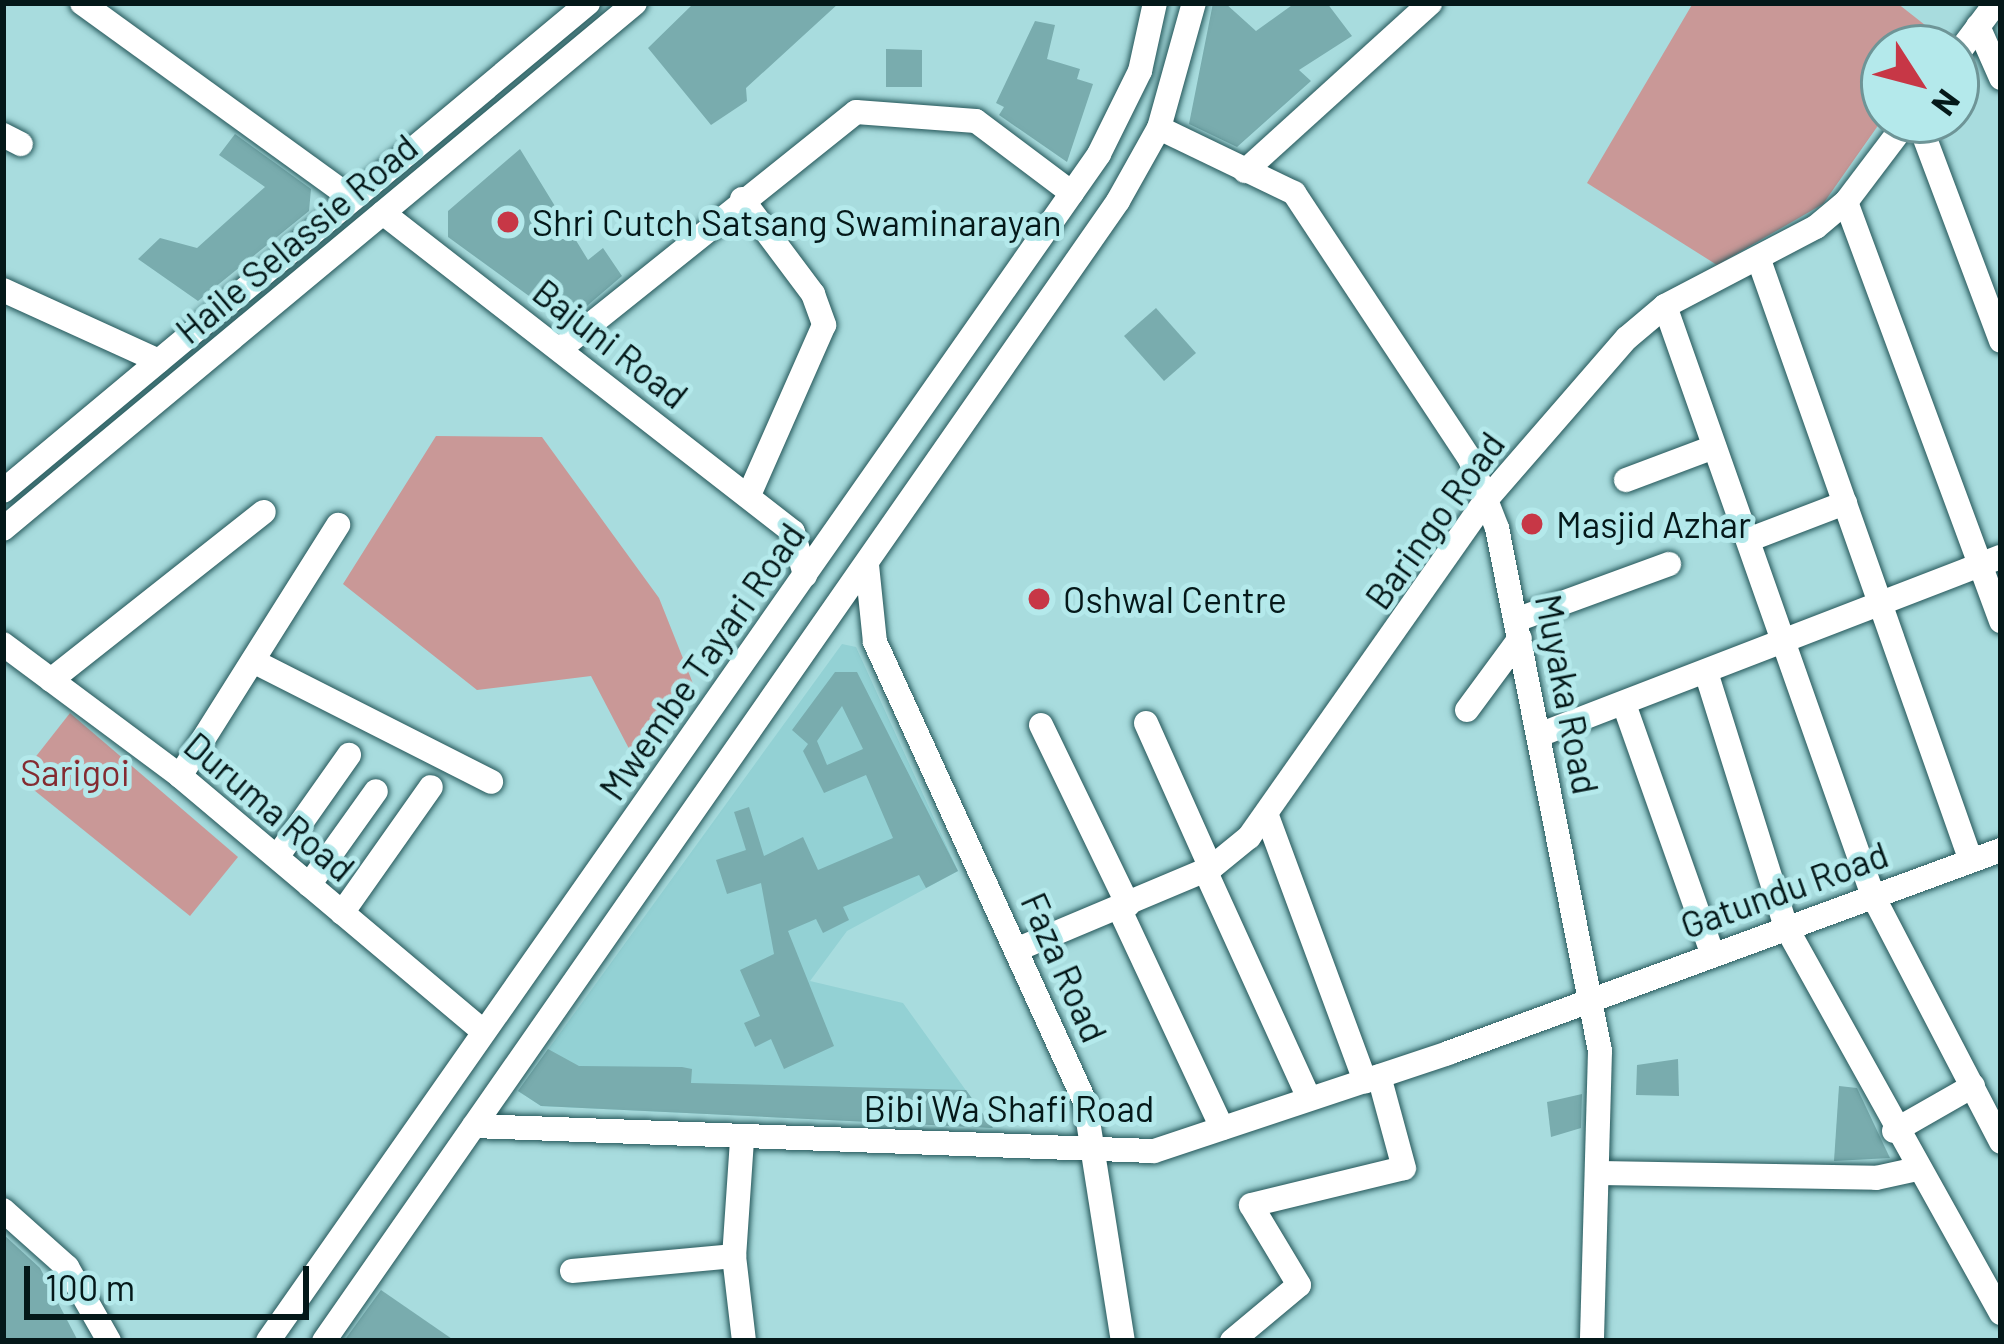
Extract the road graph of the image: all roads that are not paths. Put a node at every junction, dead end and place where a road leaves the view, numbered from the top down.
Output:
1 (82, 3) edge
2 (635, 3) edge
3 (1155, 3) edge
4 (1194, 3) edge
5 (1430, 3) edge
6 (581, 5) edge
7 (1989, 13) edge
8 (1140, 71) junction
9 (1175, 76) junction
10 (2001, 78) edge
11 (1159, 128) junction
12 (1890, 144) edge
13 (1927, 144) edge
14 (1099, 154) junction
15 (1245, 171) junction
16 (1133, 175) junction
17 (1072, 194) junction
18 (352, 199) junction
19 (742, 199) junction
20 (1846, 202) junction
21 (382, 213) junction
22 (312, 233) junction
23 (336, 252) junction
24 (1759, 260) junction
25 (3, 290) edge
26 (1665, 305) junction
27 (2001, 341) edge
28 (560, 349) junction
29 (159, 361) junction
30 (922, 407) junction
31 (958, 431) junction
32 (1714, 447) junction
33 (1626, 480) dead end
34 (3, 491) edge
35 (749, 495) junction
36 (1486, 500) junction
37 (1845, 503) junction
38 (264, 512) dead end
39 (338, 525) dead end
40 (3, 529) edge
41 (793, 532) junction
42 (834, 536) junction
43 (1748, 540) junction
44 (868, 559) junction
45 (1991, 561) edge
46 (1669, 564) dead end
47 (806, 575) junction
48 (1881, 604) junction
49 (2001, 621) edge
50 (818, 631) junction
51 (875, 642) junction
52 (1783, 642) junction
53 (3, 644) edge
54 (1515, 645) junction
55 (253, 661) junction
56 (741, 666) junction
57 (1706, 672) junction
58 (51, 680) junction
59 (775, 693) junction
60 (1624, 704) junction
61 (1467, 710) dead end
62 (1146, 723) dead end
63 (1041, 725) dead end
64 (1539, 735) junction
65 (349, 754) dead end
66 (180, 776) junction
67 (490, 782) dead end
68 (431, 787) dead end
69 (376, 791) dead end
70 (1267, 817) junction
71 (2001, 850) edge
72 (277, 857) junction
73 (1971, 861) junction
74 (1208, 869) junction
75 (309, 885) junction
76 (1873, 896) junction
77 (1124, 906) junction
78 (568, 912) junction
79 (342, 913) junction
80 (1786, 927) junction
81 (604, 939) junction
82 (1018, 949) junction
83 (1712, 953) junction
84 (1591, 996) junction
85 (484, 1032) junction
86 (1372, 1079) junction
87 (1973, 1086) junction
88 (1309, 1098) junction
89 (474, 1126) junction
90 (1222, 1128) junction
91 (1998, 1128) edge
92 (1894, 1131) junction
93 (742, 1140) junction
94 (406, 1143) junction
95 (1097, 1151) junction
96 (445, 1168) junction
97 (1916, 1169) junction
98 (1600, 1173) junction
99 (3, 1210) edge
100 (734, 1256) junction
101 (572, 1271) dead end
102 (2001, 1313) edge
103 (109, 1341) edge
104 (268, 1341) edge
105 (324, 1341) edge
106 (745, 1341) edge
107 (1123, 1341) edge
108 (1232, 1341) edge
109 (1592, 1341) edge

1 - 18 street
2 - 21 street, Haile Selassie Road
3 - 8 street, Mwembe Tayari Road
4 - 9 street
5 - 15 street
6 - 18 street, Haile Selassie Road
7 - 10 street
8 - 9 street
8 - 14 street, Mwembe Tayari Road
9 - 11 street
11 - 15 street, Muyaka Road
11 - 16 street
12 - 20 street, Baringo Road
13 - 27 street
14 - 16 street
14 - 17 street, Mwembe Tayari Road
15 - 36 street, Muyaka Road
16 - 31 street
17 - 19 street
17 - 30 street, Mwembe Tayari Road
18 - 22 street, Haile Selassie Road
19 - 28 street
19 - 35 street
20 - 24 street, Baringo Road
20 - 45 street
21 - 23 street, Haile Selassie Road
21 - 28 street, Bajuni Road
22 - 23 street
22 - 29 street, Haile Selassie Road
23 - 40 street, Haile Selassie Road
24 - 26 street, Baringo Road
24 - 37 street
25 - 29 street
26 - 32 street
26 - 36 street, Baringo Road
28 - 35 street, Bajuni Road
29 - 34 street, Haile Selassie Road
30 - 31 street
30 - 42 street, Mwembe Tayari Road
31 - 44 street
32 - 33 street
32 - 43 street
35 - 41 street, Bajuni Road
36 - 54 street, Muyaka Road
36 - 70 street, Baringo Road
37 - 43 street
37 - 48 street
38 - 58 street
39 - 55 street
41 - 42 street
41 - 47 street
42 - 47 street, Mwembe Tayari Road
43 - 52 street
44 - 50 street
44 - 51 street
45 - 48 street
45 - 49 street
46 - 54 street
47 - 56 street, Mwembe Tayari Road
48 - 52 street
48 - 73 street
50 - 51 street
50 - 59 street
51 - 82 street, Faza Road
52 - 57 street
52 - 76 street
53 - 58 street, Duruma Road
54 - 61 street
54 - 64 street, Muyaka Road
55 - 66 street
55 - 67 street
56 - 59 street
56 - 78 street, Mwembe Tayari Road
57 - 60 street
57 - 80 street
58 - 66 street, Duruma Road
59 - 81 street
60 - 64 street
60 - 83 street
62 - 74 street
63 - 77 street
64 - 84 street, Muyaka Road
65 - 72 street
66 - 72 street, Duruma Road
68 - 79 street
69 - 75 street
70 - 74 street, Baringo Road
70 - 86 street
71 - 73 street, Gatundu Road
72 - 75 street, Duruma Road
73 - 76 street, Gatundu Road
74 - 77 street, Baringo Road
74 - 88 street
75 - 79 street, Duruma Road
76 - 80 street, Gatundu Road
76 - 87 street
77 - 82 street, Baringo Road
77 - 90 street
78 - 81 street
78 - 85 street, Mwembe Tayari Road
79 - 85 street, Duruma Road
80 - 83 street, Gatundu Road
80 - 92 street
81 - 89 street
82 - 95 street, Faza Road
83 - 84 street, Gatundu Road
84 - 86 street, Bibi Wa Shafi Road
84 - 98 street, Muyaka Road
85 - 94 street, Mwembe Tayari Road
86 - 88 street, Bibi Wa Shafi Road
86 - 108 street
87 - 91 street
87 - 92 street
88 - 90 street, Bibi Wa Shafi Road
89 - 93 street, Bibi Wa Shafi Road
89 - 96 street
90 - 95 street, Bibi Wa Shafi Road
92 - 97 street
93 - 95 street, Bibi Wa Shafi Road
93 - 100 street
94 - 96 street
94 - 104 street, Mwembe Tayari Road
95 - 107 street, Faza Road
96 - 105 street
97 - 98 street
97 - 102 street
98 - 109 street, Muyaka Road
99 - 103 street
100 - 101 street
100 - 106 street

